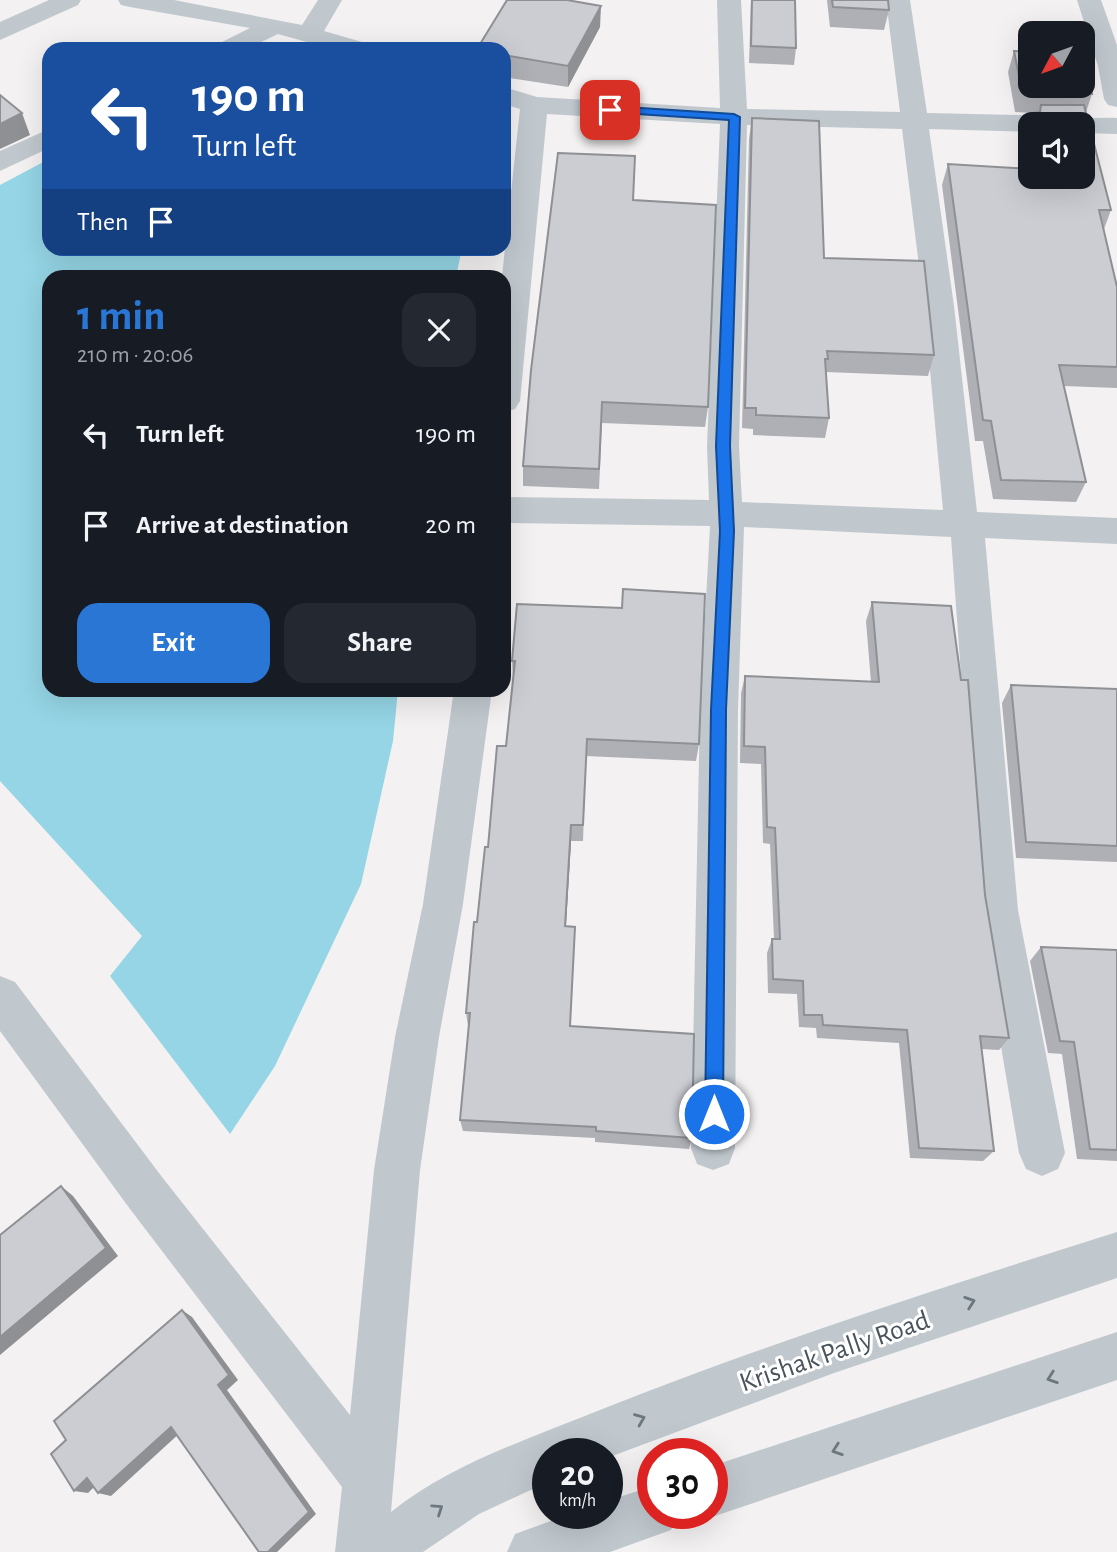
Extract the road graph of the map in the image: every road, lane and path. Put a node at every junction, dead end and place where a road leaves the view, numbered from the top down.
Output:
1 (69, 0) edge
2 (130, 0) edge
3 (330, 0) edge
4 (729, 0) edge
5 (898, 0) edge
6 (1089, 0) edge
7 (276, 25) junction
8 (0, 32) edge
9 (310, 33) junction
10 (241, 42) edge
11 (338, 42) edge
12 (511, 97) edge
13 (1117, 99) edge
14 (534, 105) junction
15 (734, 117) junction
16 (916, 120) junction
17 (1018, 123) edge
18 (1095, 125) edge
19 (1117, 126) edge
20 (42, 141) edge
21 (0, 162) edge
22 (511, 332) edge
23 (511, 510) edge
24 (726, 513) junction
25 (962, 526) junction
26 (1117, 531) edge
27 (472, 697) edge
28 (0, 996) edge
29 (713, 1148) dead end
30 (1042, 1153) dead end
31 (1117, 1255) edge
32 (1117, 1356) edge
33 (593, 1438) edge
34 (532, 1464) edge
35 (367, 1478) junction
36 (728, 1487) edge
37 (637, 1517) edge
38 (361, 1552) edge
39 (386, 1552) edge
40 (533, 1552) edge

1 - 8 street
2 - 7 street
3 - 9 street
4 - 15 street
5 - 16 street
6 - 13 street
7 - 9 street
7 - 10 street
9 - 11 street
12 - 14 street
14 - 15 street
14 - 22 street
15 - 16 street
15 - 24 street
16 - 17 street
16 - 25 street
18 - 19 street
20 - 21 street
23 - 24 street
24 - 25 street
24 - 29 street
25 - 26 street
25 - 30 street
27 - 35 street
28 - 35 street
33 -> 31 street, Krishak Pally Road
32 -> 36 street
39 -> 34 street
35 - 38 street
37 - 40 street

